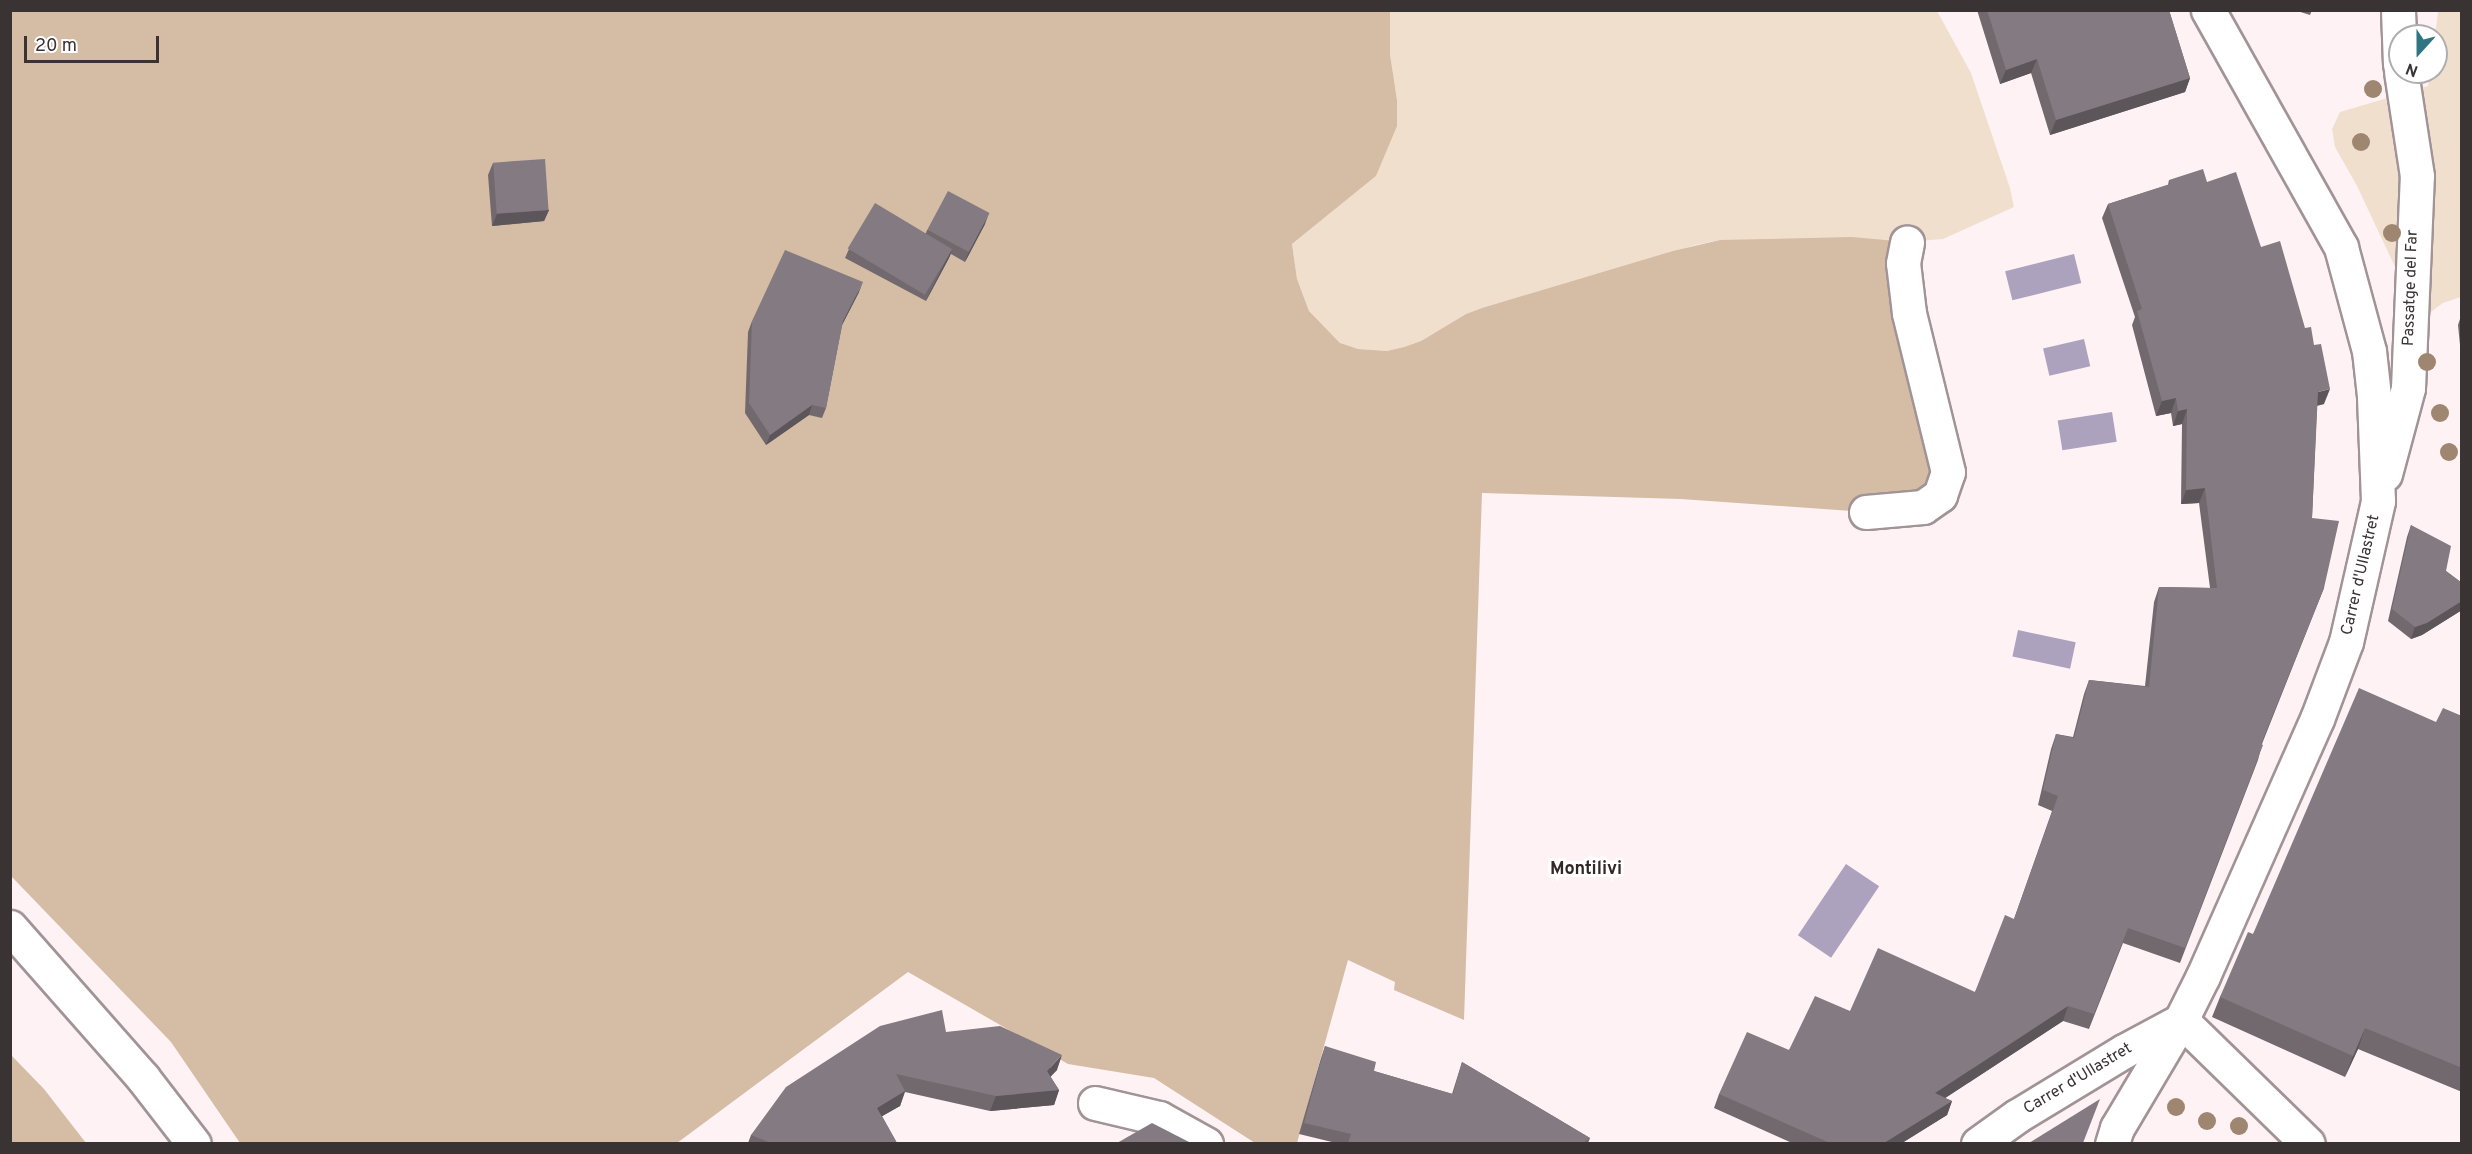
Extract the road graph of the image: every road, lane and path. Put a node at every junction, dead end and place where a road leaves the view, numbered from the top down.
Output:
1 (2208, 10) edge
2 (2403, 84) edge
3 (1907, 242) dead end
4 (2378, 501) junction
5 (1866, 512) dead end
6 (10, 927) edge
7 (2181, 1020) junction
8 (1095, 1103) dead end
9 (2297, 1140) edge
10 (194, 1143) edge
11 (1206, 1143) edge
12 (1978, 1143) edge
13 (2112, 1143) edge

1 - 4 street, Carrer d'Ullastret
2 - 4 street, Passatge del Far
3 - 5 street
4 - 7 street, Carrer d'Ullastret
6 - 10 street
7 - 9 street
7 - 12 street, Carrer d'Ullastret
7 - 13 street, Carrer d'Ullastret
8 - 11 street

